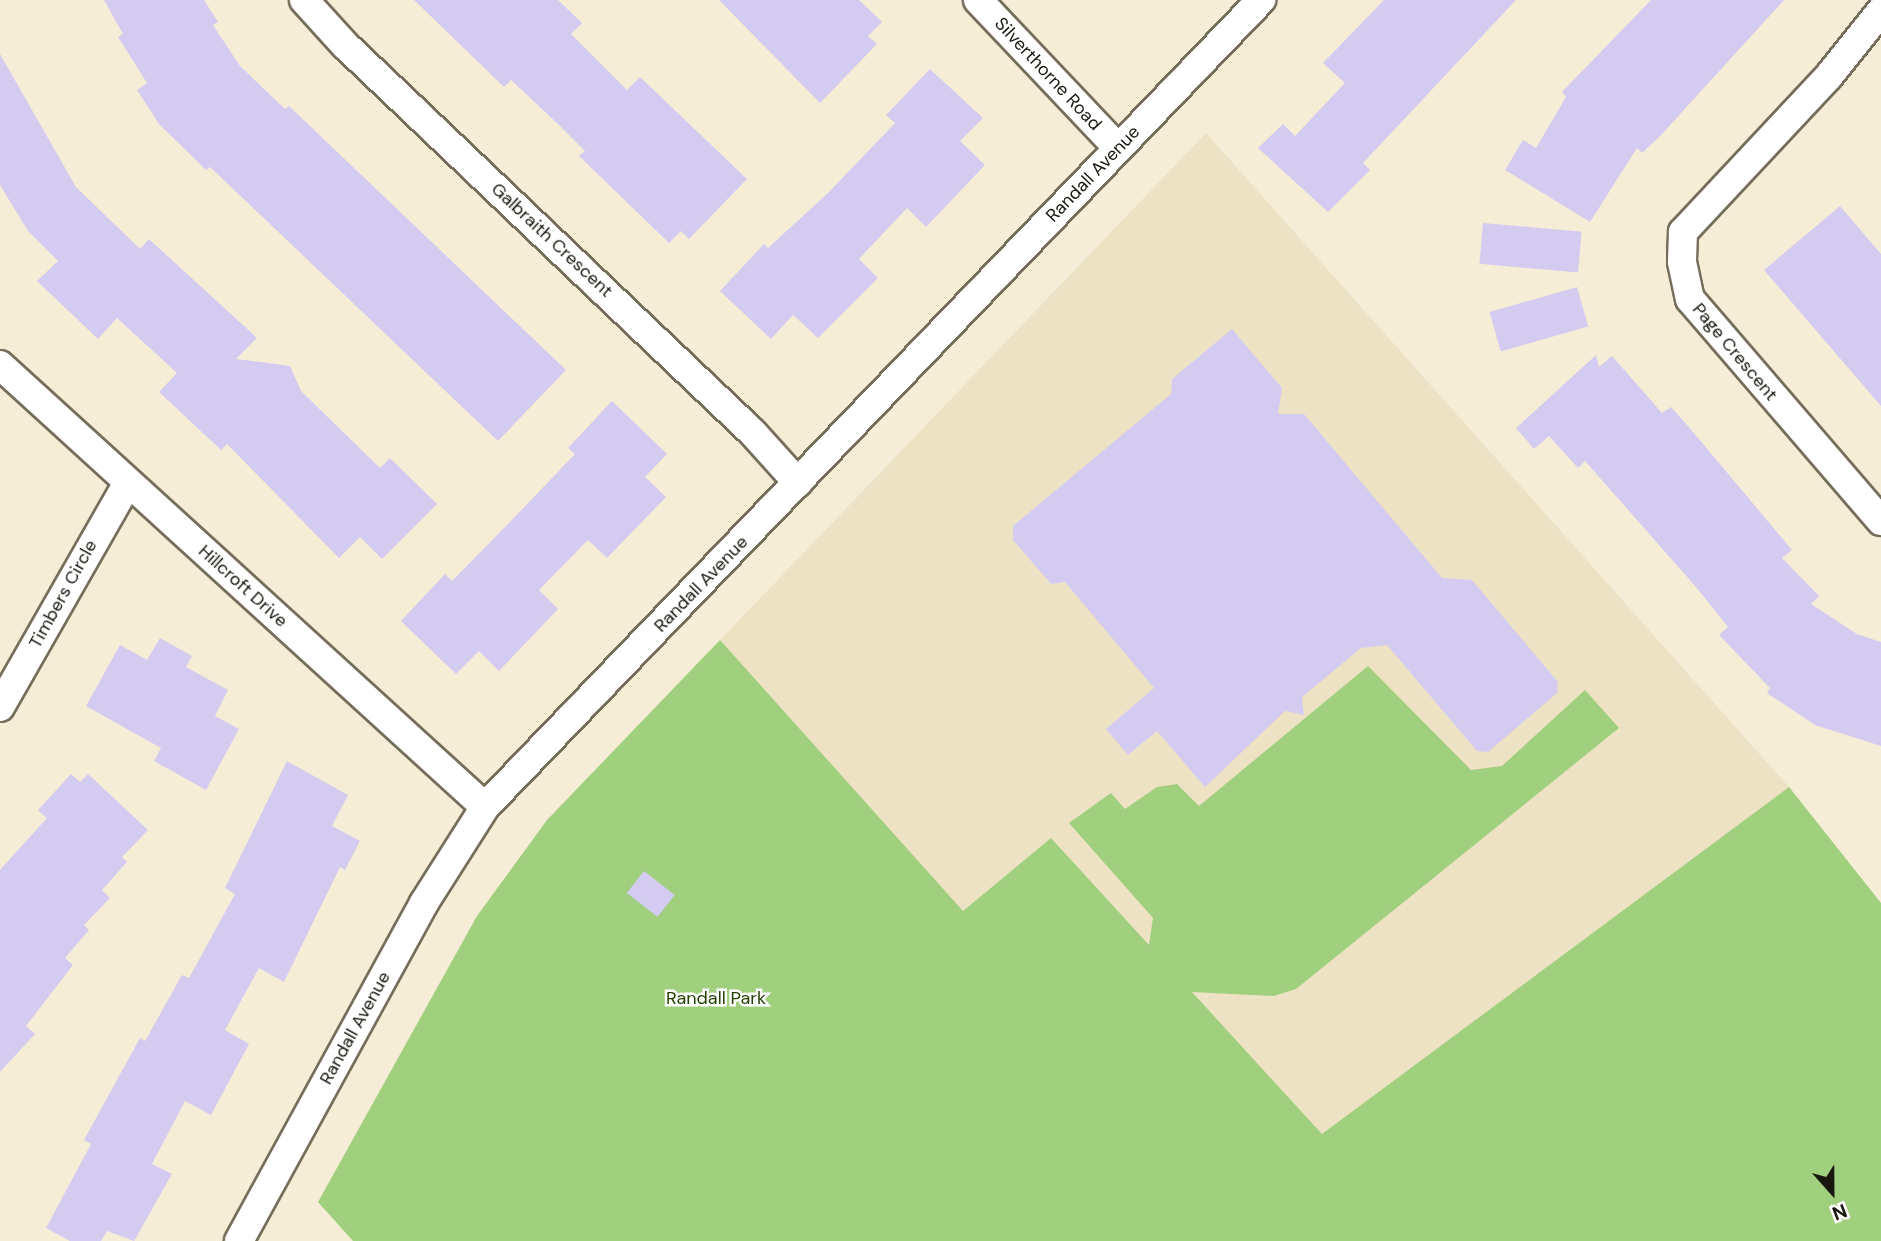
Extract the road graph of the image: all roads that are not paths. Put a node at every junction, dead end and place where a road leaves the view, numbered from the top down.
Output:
1 (304, 0) edge
2 (978, 0) edge
3 (1261, 0) edge
4 (1881, 11) edge
5 (1118, 148) junction
6 (0, 365) edge
7 (128, 483) junction
8 (798, 483) junction
9 (1881, 521) edge
10 (0, 706) edge
11 (485, 807) junction
12 (239, 1241) edge

1 - 8 street, Galbraith Crescent
2 - 5 street, Silverthorne Road
3 - 5 street, Randall Avenue
4 - 9 street, Page Crescent
5 - 8 street, Randall Avenue
6 - 7 street, Hillcroft Drive
7 - 10 street, Timbers Circle
7 - 11 street, Hillcroft Drive
8 - 11 street, Randall Avenue
11 - 12 street, Randall Avenue

